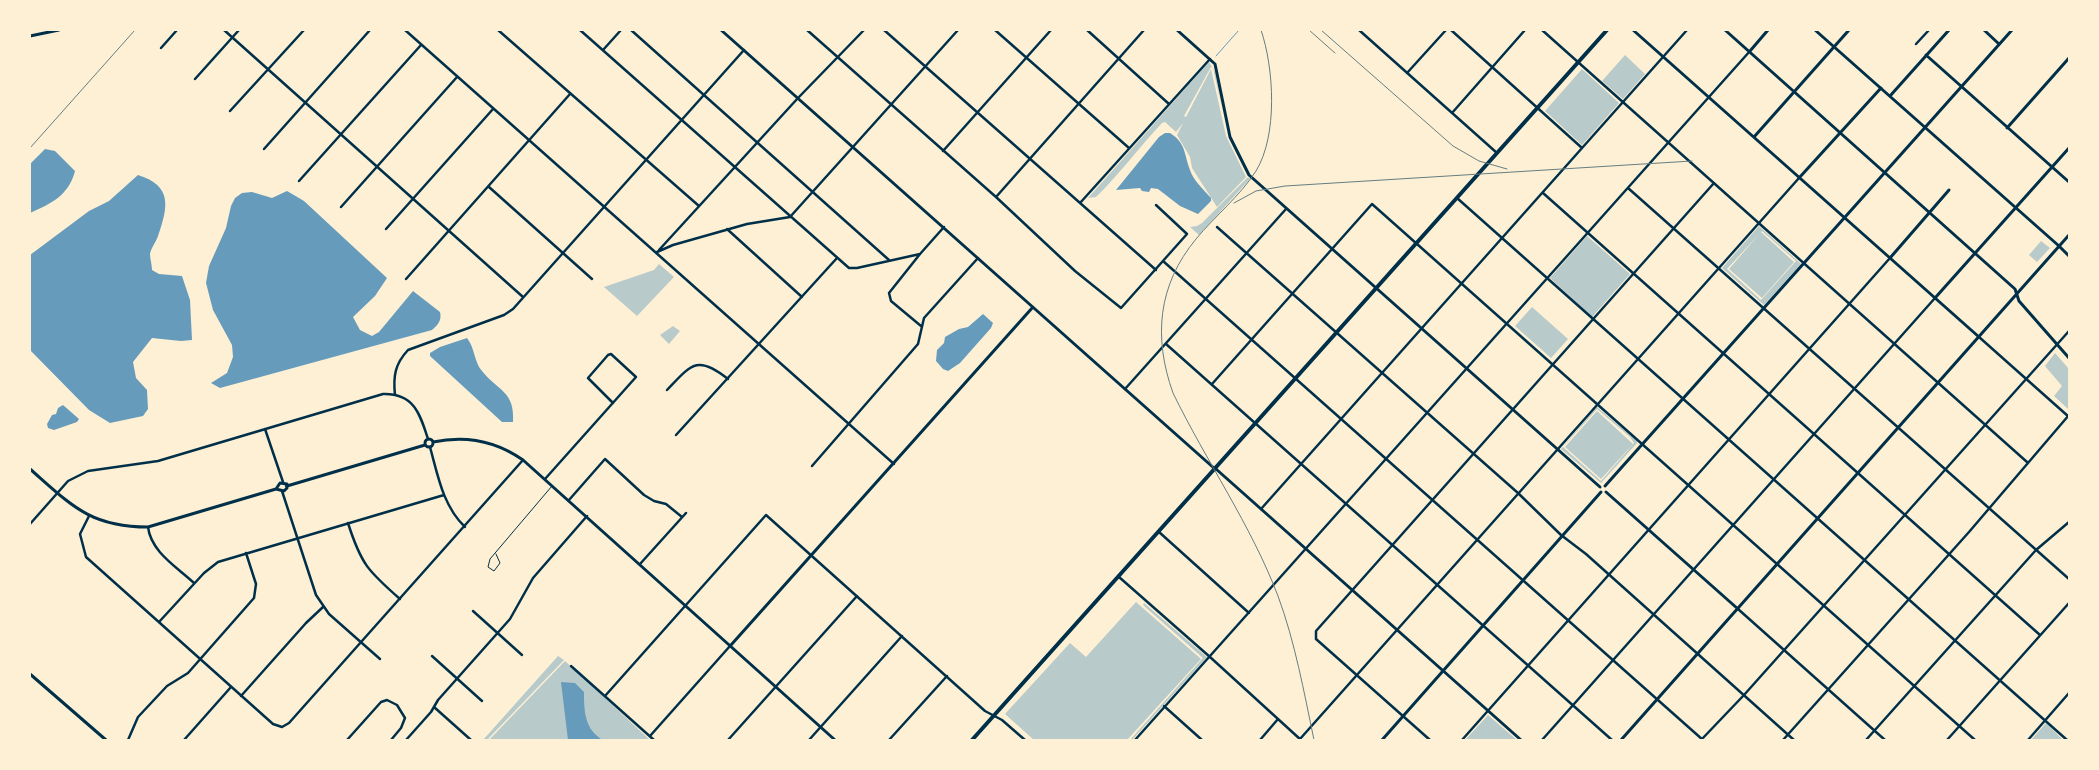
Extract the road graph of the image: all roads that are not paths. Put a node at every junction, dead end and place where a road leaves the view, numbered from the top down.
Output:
1 (42, 30) edge
2 (59, 30) edge
3 (177, 30) edge
4 (224, 30) edge
5 (239, 30) edge
6 (304, 30) edge
7 (370, 30) edge
8 (405, 30) edge
9 (498, 30) edge
10 (580, 30) edge
11 (621, 30) edge
12 (631, 30) edge
13 (721, 30) edge
14 (807, 30) edge
15 (864, 30) edge
16 (884, 30) edge
17 (958, 30) edge
18 (995, 30) edge
19 (1051, 30) edge
20 (1087, 30) edge
21 (1144, 30) edge
22 (1177, 30) edge
23 (1359, 30) edge
24 (1446, 30) edge
25 (1450, 30) edge
26 (1525, 30) edge
27 (1542, 30) edge
28 (1607, 30) edge
29 (1633, 30) edge
30 (1687, 30) edge
31 (1725, 30) edge
32 (1768, 30) edge
33 (1815, 30) edge
34 (1849, 30) edge
35 (1928, 30) edge
36 (1949, 30) edge
37 (1984, 30) edge
38 (2012, 30) edge
39 (45, 33) junction
40 (30, 36) edge
41 (232, 38) junction
42 (1916, 44) dead end
43 (2000, 44) junction
44 (421, 45) junction
45 (1834, 47) junction
46 (161, 48) dead end
47 (603, 50) junction
48 (744, 50) junction
49 (1750, 51) junction
50 (1926, 55) junction
51 (1663, 56) junction
52 (838, 58) junction
53 (1026, 58) junction
54 (1118, 58) junction
55 (1210, 58) junction
56 (2069, 58) edge
57 (1578, 62) junction
58 (925, 66) junction
59 (1492, 67) junction
60 (268, 70) junction
61 (1406, 72) junction
62 (457, 77) junction
63 (195, 79) dead end
64 (1961, 87) junction
65 (1881, 88) junction
66 (1794, 92) junction
67 (570, 94) junction
68 (704, 95) junction
69 (1890, 96) junction
70 (1709, 97) junction
71 (798, 98) junction
72 (1622, 102) junction
73 (305, 103) junction
74 (1078, 103) junction
75 (1169, 104) junction
76 (891, 105) junction
77 (1538, 108) junction
78 (493, 109) junction
79 (230, 111) dead end
80 (978, 113) junction
81 (1452, 113) junction
82 (682, 120) junction
83 (1925, 127) junction
84 (2007, 128) junction
85 (1840, 132) junction
86 (340, 135) junction
87 (1754, 137) junction
88 (530, 141) junction
89 (1668, 142) junction
90 (757, 143) junction
91 (854, 147) junction
92 (1129, 148) junction
93 (1582, 148) junction
94 (2069, 148) edge
95 (264, 149) dead end
96 (943, 151) junction
97 (1497, 153) junction
98 (647, 158) junction
99 (1029, 158) junction
100 (735, 167) junction
101 (2052, 167) junction
102 (376, 168) junction
103 (1885, 172) junction
104 (1799, 178) junction
105 (299, 182) dead end
106 (2069, 182) edge
107 (1714, 183) junction
108 (489, 187) junction
109 (1628, 188) junction
110 (1949, 190) dead end
111 (813, 192) junction
112 (1543, 193) junction
113 (996, 196) junction
114 (1457, 198) junction
115 (412, 200) junction
116 (1080, 202) junction
117 (1156, 205) dead end
118 (699, 206) junction
119 (341, 207) dead end
120 (604, 208) junction
121 (2015, 208) junction
122 (1286, 209) junction
123 (1930, 212) junction
124 (790, 217) junction
125 (1844, 218) junction
126 (1759, 223) junction
127 (944, 227) junction
128 (1217, 227) dead end
129 (1673, 228) junction
130 (386, 229) dead end
131 (727, 229) junction
132 (448, 232) junction
133 (1587, 234) junction
134 (2069, 235) edge
135 (1502, 238) junction
136 (1417, 243) junction
137 (2059, 246) junction
138 (1333, 248) junction
139 (563, 252) junction
140 (657, 252) junction
141 (920, 254) junction
142 (1246, 254) junction
143 (1975, 254) junction
144 (2069, 256) edge
145 (837, 258) junction
146 (978, 258) junction
147 (1890, 258) junction
148 (889, 260) junction
149 (1163, 261) junction
150 (1804, 263) junction
151 (1718, 268) junction
152 (1156, 270) junction
153 (1632, 274) junction
154 (1547, 278) junction
155 (406, 279) dead end
156 (592, 279) dead end
157 (1462, 283) junction
158 (1376, 288) junction
159 (1292, 294) junction
160 (2017, 294) junction
161 (523, 297) junction
162 (802, 297) junction
163 (1206, 298) junction
164 (1935, 298) junction
165 (1850, 303) junction
166 (1033, 307) junction
167 (1764, 308) junction
168 (1678, 313) junction
169 (1592, 319) junction
170 (1507, 323) junction
171 (921, 326) junction
172 (1421, 328) junction
173 (2069, 331) edge
174 (1336, 334) junction
175 (1979, 337) junction
176 (1251, 339) junction
177 (1895, 343) junction
178 (760, 344) junction
179 (1166, 344) junction
180 (2057, 344) junction
181 (1809, 348) junction
182 (1723, 354) junction
183 (2069, 358) edge
184 (1638, 359) junction
185 (1552, 364) junction
186 (1467, 368) junction
187 (1382, 374) junction
188 (2026, 378) junction
189 (728, 379) junction
190 (1296, 379) junction
191 (1938, 382) junction
192 (1212, 384) junction
193 (1125, 389) junction
194 (1854, 389) junction
195 (667, 390) dead end
196 (1770, 394) junction
197 (394, 395) junction
198 (1683, 399) junction
199 (613, 403) junction
200 (1597, 404) junction
201 (1512, 409) junction
202 (1428, 414) junction
203 (2069, 416) edge
204 (1342, 419) junction
205 (848, 424) junction
206 (1256, 424) junction
207 (1986, 425) junction
208 (1898, 428) junction
209 (265, 429) junction
210 (676, 435) dead end
211 (1814, 435) junction
212 (428, 439) junction
213 (1728, 440) junction
214 (433, 442) junction
215 (1643, 444) junction
216 (425, 445) junction
217 (430, 447) junction
218 (1557, 449) junction
219 (1472, 454) junction
220 (1387, 459) junction
221 (523, 460) junction
222 (2027, 462) junction
223 (894, 464) junction
224 (1302, 464) junction
225 (812, 466) dead end
226 (30, 469) edge
227 (1216, 469) junction
228 (1945, 470) junction
229 (1858, 473) junction
230 (545, 479) junction
231 (1775, 480) junction
232 (1689, 485) junction
233 (552, 486) junction
234 (1605, 486) junction
235 (282, 487) junction
236 (1600, 487) junction
237 (1600, 492) junction
238 (1606, 492) junction
239 (58, 493) junction
240 (1518, 493) junction
241 (444, 495) junction
242 (1432, 499) junction
243 (569, 500) junction
244 (1346, 504) junction
245 (1988, 509) junction
246 (1261, 510) junction
247 (686, 513) dead end
248 (1904, 515) junction
249 (89, 516) junction
250 (587, 516) junction
251 (682, 517) junction
252 (1818, 518) junction
253 (2069, 522) edge
254 (348, 523) junction
255 (30, 524) edge
256 (1734, 524) junction
257 (465, 526) junction
258 (148, 527) junction
259 (1648, 529) junction
260 (1159, 532) junction
261 (1561, 535) junction
262 (298, 538) junction
263 (1477, 539) junction
264 (1392, 544) junction
265 (1306, 550) junction
266 (2036, 550) junction
267 (246, 553) junction
268 (496, 554) junction
269 (811, 555) junction
270 (1949, 555) junction
271 (1864, 560) junction
272 (640, 564) junction
273 (1778, 564) junction
274 (1694, 570) junction
275 (1608, 574) junction
276 (1119, 577) junction
277 (2069, 579) edge
278 (1522, 581) junction
279 (194, 583) junction
280 (1437, 585) junction
281 (1352, 590) junction
282 (857, 596) junction
283 (1996, 596) junction
284 (400, 599) junction
285 (1909, 600) junction
286 (2069, 603) edge
287 (685, 605) junction
288 (1824, 605) junction
289 (323, 607) junction
290 (1738, 609) junction
291 (473, 611) dead end
292 (1249, 613) junction
293 (1653, 615) junction
294 (1568, 620) junction
295 (159, 622) junction
296 (1483, 626) junction
297 (1397, 630) junction
298 (498, 633) junction
299 (2040, 635) junction
300 (902, 636) junction
301 (1954, 640) junction
302 (361, 643) junction
303 (1868, 643) junction
304 (731, 645) junction
305 (1784, 649) junction
306 (1697, 654) junction
307 (522, 655) dead end
308 (432, 656) dead end
309 (1210, 657) junction
310 (201, 659) junction
311 (380, 659) dead end
312 (1614, 660) junction
313 (1528, 665) junction
314 (571, 666) dead end
315 (1443, 671) junction
316 (30, 674) edge
317 (1357, 675) junction
318 (947, 676) junction
319 (457, 679) junction
320 (2000, 680) junction
321 (776, 686) junction
322 (231, 687) junction
323 (1914, 687) junction
324 (1828, 689) junction
325 (2069, 693) edge
326 (1744, 695) junction
327 (241, 696) junction
328 (604, 696) junction
329 (1657, 700) junction
330 (482, 701) dead end
331 (1573, 705) junction
332 (1164, 706) junction
333 (434, 707) junction
334 (1488, 711) junction
335 (994, 716) junction
336 (1403, 716) junction
337 (1278, 719) junction
338 (2045, 720) junction
339 (1959, 726) junction
340 (821, 727) junction
341 (1875, 730) junction
342 (1788, 734) junction
343 (650, 736) junction
344 (1300, 739) edge
345 (106, 740) edge
346 (128, 740) edge
347 (184, 740) edge
348 (347, 740) edge
349 (391, 740) edge
350 (406, 740) edge
351 (471, 740) edge
352 (654, 740) edge
353 (728, 740) edge
354 (809, 740) edge
355 (835, 740) edge
356 (889, 740) edge
357 (972, 740) edge
358 (1025, 740) edge
359 (1135, 740) edge
360 (1202, 740) edge
361 (1260, 740) edge
362 (1382, 740) edge
363 (1430, 740) edge
364 (1462, 740) edge
365 (1521, 740) edge
366 (1542, 740) edge
367 (1612, 740) edge
368 (1621, 740) edge
369 (1702, 740) edge
370 (1783, 740) edge
371 (1794, 740) edge
372 (1866, 740) edge
373 (1885, 740) edge
374 (1947, 740) edge
375 (1976, 740) edge
376 (2028, 740) edge
377 (2066, 740) edge

1 - 39 street
2 - 39 street
3 - 46 street
4 - 41 street
5 - 41 street
6 - 60 street
7 - 73 street
8 - 44 street
9 - 67 street
10 - 47 street
11 - 47 street
12 - 68 street
13 - 48 street
14 - 52 street
15 - 52 street
16 - 58 street
17 - 58 street
18 - 53 street
19 - 53 street
20 - 54 street
21 - 54 street
22 - 55 street
23 - 61 street
24 - 61 street
25 - 59 street
26 - 59 street
27 - 57 street
28 - 57 main road
29 - 51 street
30 - 51 street
31 - 49 street
32 - 49 street
33 - 45 street
34 - 45 street
35 - 42 street
36 - 50 street
37 - 43 street
38 - 43 street
39 - 40 street
41 - 60 street
41 - 63 street
43 - 64 street
44 - 62 street
44 - 86 street
45 - 65 street
45 - 66 street
47 - 82 street
48 - 68 street
48 - 71 street
49 - 66 street
49 - 70 street
50 - 64 street
50 - 69 street
51 - 70 street
51 - 72 street
52 - 71 street
52 - 76 street
53 - 74 street
53 - 80 street
54 - 74 street
54 - 75 street
55 - 75 street
55 - 122 street
56 - 84 street
57 - 72 street
57 - 77 main road
58 - 76 street
58 - 80 street
59 - 77 street
59 - 81 street
60 - 73 street
60 - 79 street
61 - 81 street
62 - 78 street
62 - 102 street
64 - 83 street
64 - 84 street
65 - 69 street
65 - 85 street
66 - 85 street
66 - 87 street
67 - 88 street
67 - 98 street
68 - 82 street
68 - 90 street
69 - 83 street
70 - 87 street
70 - 89 street
71 - 90 street
71 - 91 street
72 - 89 street
72 - 93 street
73 - 86 street
73 - 95 street
74 - 92 street
74 - 99 street
75 - 92 street
76 - 91 street
76 - 96 street
77 - 93 street
77 - 97 main road
78 - 88 street
78 - 115 street
80 - 96 street
80 - 99 street
81 - 97 street
82 - 98 street
82 - 100 street
83 - 103 street
83 - 121 street
84 - 101 street
85 - 103 street
85 - 104 street
86 - 102 street
86 - 105 street
87 - 104 street
88 - 108 street
88 - 120 street
89 - 107 street
89 - 109 street
90 - 100 street
90 - 111 street
91 - 111 street
91 - 127 street
92 - 116 street
93 - 112 street
94 - 101 street
96 - 113 street
97 - 114 main road
98 - 118 street
98 - 120 street
99 - 113 street
99 - 116 street
100 - 118 street
100 - 124 street
101 - 106 street
101 - 121 street
102 - 115 street
102 - 119 street
103 - 123 street
103 - 125 street
104 - 125 street
104 - 126 street
107 - 126 street
107 - 129 street
108 - 132 street
108 - 139 street
109 - 129 street
109 - 133 street
110 - 123 street
111 - 124 street
111 - 148 street
112 - 133 street
112 - 135 street
113 - 152 street
114 - 135 street
114 - 136 main road
115 - 130 street
115 - 132 street
116 - 152 street
117 - 149 street
118 - 140 street
120 - 139 street
120 - 140 street
121 - 137 street
121 - 143 street
122 - 138 street
122 - 142 street
123 - 143 street
123 - 147 street
124 - 131 street
124 - 145 street
125 - 147 street
125 - 150 street
126 - 150 street
126 - 151 street
127 - 141 street
127 - 146 street
128 - 142 street
129 - 151 street
129 - 153 street
131 - 140 street
131 - 162 street
132 - 155 street
132 - 161 street
133 - 153 street
133 - 154 street
134 - 137 street
135 - 154 street
135 - 157 street
136 - 138 street
136 - 157 street
136 - 158 main road
137 - 144 street
137 - 160 street
138 - 158 street
138 - 159 street
139 - 156 street
139 - 161 street
140 - 178 street
141 - 148 street
141 - 171 street
142 - 159 street
142 - 163 street
143 - 160 street
143 - 164 street
145 - 148 street
145 - 162 street
146 - 166 street
146 - 171 street
147 - 164 street
147 - 165 street
149 - 152 street
149 - 163 street
150 - 165 street
150 - 167 street
151 - 167 street
151 - 168 street
153 - 168 street
153 - 169 street
154 - 169 street
154 - 170 street
157 - 170 street
157 - 172 street
158 - 172 street
158 - 174 main road
159 - 174 street
159 - 176 street
160 - 175 street
160 - 180 street
161 - 197 street
162 - 178 street
163 - 176 street
163 - 179 street
164 - 175 street
164 - 177 street
165 - 177 street
165 - 181 street
166 - 193 street
166 - 223 street
167 - 181 street
167 - 182 street
168 - 182 street
168 - 184 street
169 - 184 street
169 - 185 street
170 - 185 street
170 - 186 street
171 - 205 street
172 - 186 street
172 - 187 street
173 - 180 street
174 - 187 street
174 - 190 main road
175 - 188 street
175 - 191 street
176 - 190 street
176 - 192 street
177 - 191 street
177 - 194 street
178 - 189 street
178 - 205 street
179 - 192 street
179 - 193 street
180 - 183 street
180 - 188 street
181 - 194 street
181 - 196 street
182 - 196 street
182 - 198 street
184 - 198 street
184 - 200 street
185 - 200 street
185 - 201 street
186 - 201 street
186 - 202 street
187 - 202 street
187 - 204 street
188 - 203 street
188 - 207 street
189 - 195 street
189 - 210 street
190 - 204 street
190 - 206 main road
191 - 207 street
191 - 208 street
192 - 206 street
193 - 227 street
194 - 208 street
194 - 211 street
196 - 211 street
196 - 213 street
197 - 209 street
197 - 212 street
198 - 213 street
198 - 215 street
199 - 199 street
199 - 230 street
200 - 215 street
200 - 218 street
201 - 218 street
201 - 219 street
202 - 219 street
202 - 220 street
203 - 222 street
204 - 220 street
204 - 224 street
205 - 223 street
205 - 225 street
206 - 224 street
206 - 227 main road
207 - 222 street
207 - 228 street
208 - 228 street
208 - 229 street
209 - 235 street
209 - 239 street
211 - 229 street
211 - 231 street
212 - 214 street
212 - 216 street
213 - 231 street
213 - 232 street
214 - 217 street
214 - 221 street
215 - 232 street
215 - 234 street
216 - 217 street
216 - 235 street
217 - 241 street
218 - 236 street
218 - 240 street
219 - 240 street
219 - 242 street
220 - 242 street
220 - 244 street
221 - 230 street
221 - 257 street
222 - 245 street
223 - 269 street
224 - 244 street
224 - 246 street
226 - 239 street
227 - 246 street
227 - 260 main road
228 - 245 street
228 - 248 street
229 - 248 street
229 - 252 street
230 - 233 street
231 - 252 street
231 - 256 street
232 - 256 street
232 - 259 street
233 - 243 street
233 - 268 lane
234 - 236 street
234 - 238 street
235 - 258 street
235 - 262 street
236 - 237 street
237 - 238 street
237 - 261 street
238 - 259 street
239 - 249 street
239 - 255 street
240 - 261 street
240 - 263 street
241 - 254 street
241 - 257 street
242 - 263 street
242 - 264 street
243 - 250 street
243 - 251 street
244 - 264 street
244 - 265 street
245 - 266 street
245 - 270 street
246 - 265 street
247 - 251 street
248 - 270 street
248 - 271 street
249 - 258 street
249 - 295 street
250 - 272 street
250 - 298 street
251 - 272 street
252 - 271 street
252 - 273 street
253 - 266 street
254 - 262 street
254 - 284 street
256 - 273 street
256 - 274 street
257 - 284 street
258 - 279 street
259 - 274 street
259 - 275 street
260 - 276 main road
260 - 292 street
261 - 275 street
261 - 278 street
262 - 267 street
262 - 289 street
263 - 278 street
263 - 280 street
264 - 280 street
264 - 281 street
265 - 281 street
265 - 292 street
266 - 277 street
266 - 283 street
267 - 279 street
267 - 310 street
268 - 268 lane
269 - 282 street
269 - 287 street
269 - 304 street
270 - 283 street
270 - 285 street
271 - 285 street
271 - 288 street
272 - 287 street
273 - 288 street
273 - 290 street
274 - 290 street
274 - 293 street
275 - 293 street
275 - 294 street
276 - 309 street
276 - 335 main road
278 - 294 street
278 - 296 street
279 - 295 street
280 - 296 street
280 - 297 street
281 - 297 street
281 - 317 street
282 - 300 street
282 - 321 street
283 - 299 street
283 - 301 street
284 - 302 street
285 - 301 street
285 - 303 street
286 - 299 street
287 - 304 street
287 - 328 street
288 - 303 street
288 - 305 street
289 - 302 street
289 - 327 street
290 - 305 street
290 - 306 street
291 - 298 street
292 - 309 street
293 - 306 street
293 - 312 street
294 - 312 street
294 - 313 street
295 - 310 street
296 - 313 street
296 - 315 street
297 - 315 street
297 - 317 street
298 - 307 street
298 - 319 street
299 - 320 street
300 - 318 street
300 - 340 street
301 - 320 street
301 - 323 street
302 - 311 street
302 - 327 street
303 - 323 street
303 - 324 street
304 - 321 street
304 - 343 street
305 - 324 street
305 - 326 street
306 - 326 street
306 - 329 street
308 - 319 street
309 - 332 street
309 - 337 street
310 - 322 street
310 - 346 street
312 - 329 street
312 - 331 street
313 - 331 street
313 - 334 street
314 - 328 street
315 - 334 street
315 - 336 street
316 - 345 street
317 - 336 street
317 - 344 street
318 - 335 street
318 - 356 street
319 - 330 street
319 - 333 street
320 - 338 street
320 - 339 street
321 - 340 street
321 - 353 street
322 - 327 street
322 - 347 street
323 - 339 street
323 - 341 street
324 - 341 street
324 - 342 street
325 - 338 street
326 - 342 street
326 - 369 street
328 - 343 street
329 - 368 street
329 - 369 street
331 - 366 street
331 - 367 street
332 - 359 street
332 - 360 street
333 - 350 street
333 - 351 street
334 - 364 street
334 - 365 street
335 - 357 main road
335 - 358 street
336 - 362 street
336 - 363 street
337 - 344 street
337 - 361 street
338 - 376 street
338 - 377 street
339 - 374 street
339 - 375 street
340 - 354 street
340 - 355 street
341 - 372 street
341 - 373 street
342 - 370 street
342 - 371 street
343 - 352 street
348 - 349 street

